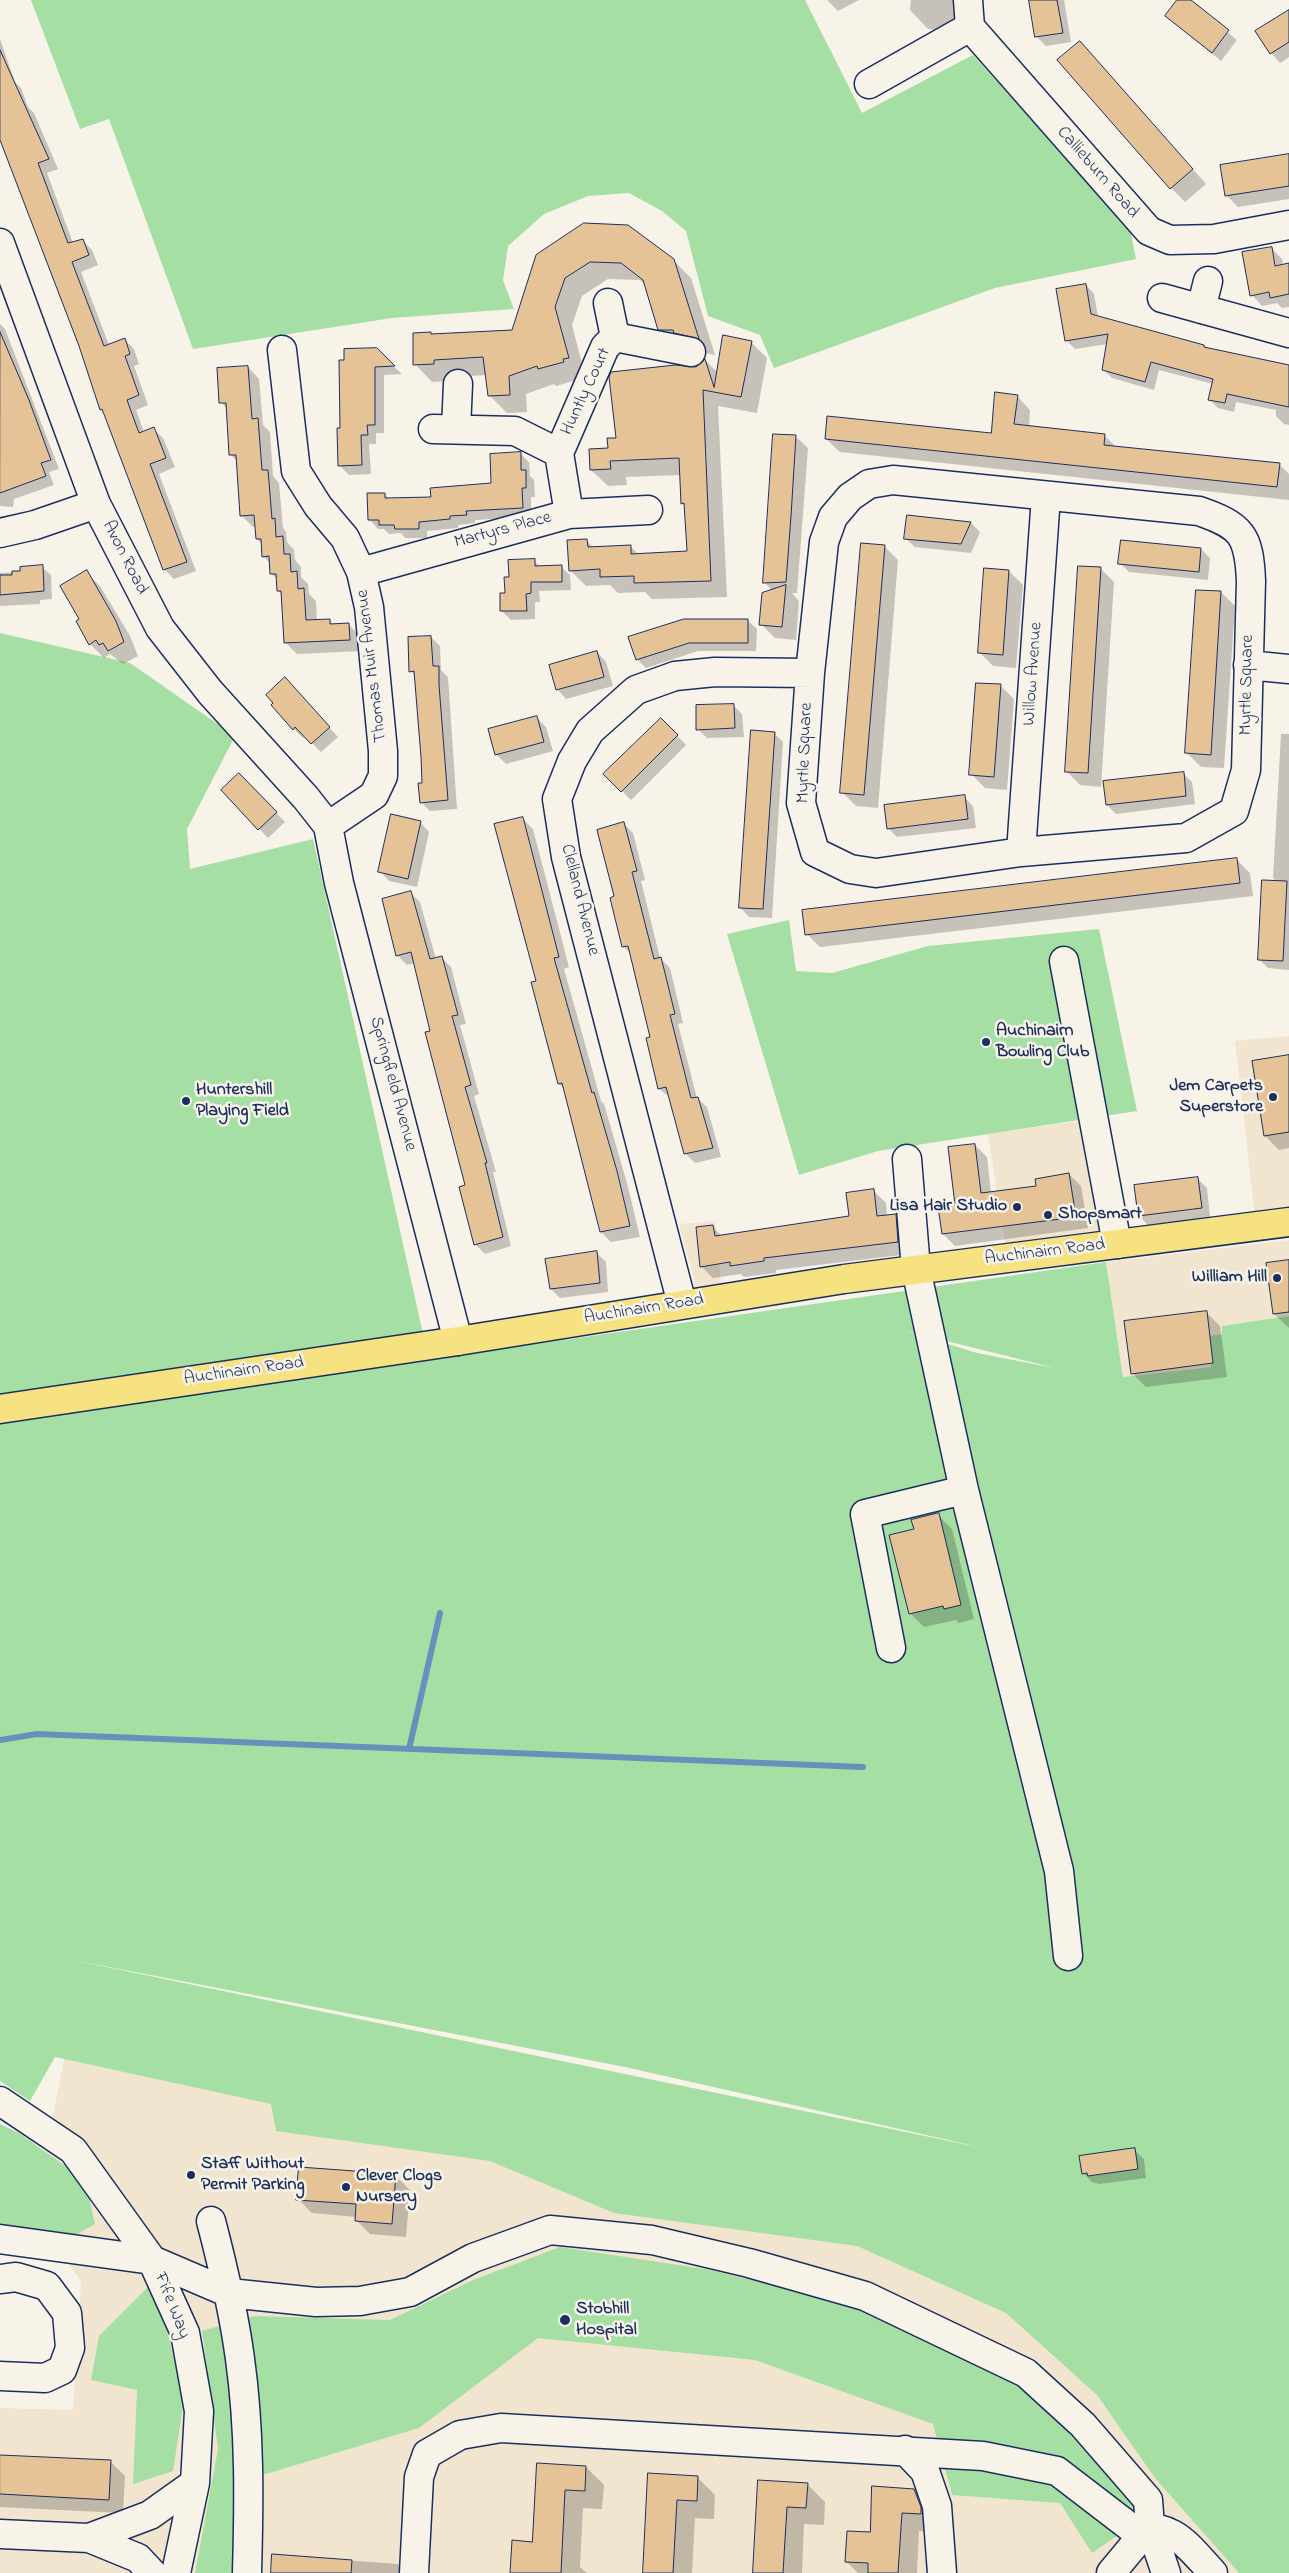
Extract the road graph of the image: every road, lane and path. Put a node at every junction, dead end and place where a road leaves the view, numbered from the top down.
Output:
1 (968, 0) edge
2 (970, 27) junction
3 (869, 84) dead end
4 (1289, 224) edge
5 (0, 244) edge
6 (1208, 281) dead end
7 (1162, 298) dead end
8 (608, 303) dead end
9 (1201, 309) junction
10 (1289, 333) edge
11 (615, 337) junction
12 (282, 350) dead end
13 (691, 352) dead end
14 (458, 384) dead end
15 (559, 453) junction
16 (1046, 496) junction
17 (96, 504) junction
18 (648, 510) dead end
19 (569, 514) junction
20 (0, 533) edge
21 (361, 572) junction
22 (1248, 666) junction
23 (1289, 669) edge
24 (810, 673) junction
25 (328, 826) junction
26 (1021, 852) junction
27 (1064, 961) dead end
28 (907, 1159) dead end
29 (1289, 1222) edge
30 (1116, 1244) junction
31 (916, 1269) junction
32 (682, 1304) junction
33 (458, 1340) junction
34 (0, 1408) edge
35 (964, 1490) junction
36 (891, 1648) dead end
37 (1068, 1956) dead end
38 (0, 2100) edge
39 (212, 2221) dead end
40 (0, 2239) edge
41 (152, 2260) junction
42 (0, 2279) edge
43 (229, 2293) junction
44 (0, 2376) edge
45 (905, 2450) junction
46 (195, 2483) junction
47 (1150, 2526) junction
48 (0, 2534) edge
49 (89, 2538) junction
50 (152, 2573) edge
51 (176, 2573) edge
52 (247, 2573) edge
53 (414, 2573) edge
54 (942, 2573) edge
55 (1111, 2573) edge
56 (1166, 2573) edge
57 (1213, 2573) edge

1 - 2 street
2 - 3 street
2 - 4 street, Callieburn Road
5 - 17 street, Avon Road
6 - 9 street
7 - 9 street
8 - 11 street, Huntly Court
9 - 10 street
11 - 13 street
11 - 15 street, Huntly Court
12 - 21 street, Thomas Muir Avenue
14 - 15 street, Huntly Court
15 - 19 street, Huntly Court
16 - 22 street, Myrtle Square
16 - 24 street, Myrtle Square
16 - 26 street, Willow Avenue
17 - 20 street
17 - 25 street, Avon Road
18 - 19 street, Martyrs Place
19 - 21 street, Martyrs Place
21 - 25 street, Thomas Muir Avenue
22 - 23 street
22 - 26 street, Myrtle Square
24 - 26 street, Myrtle Square
24 - 32 street, Clelland Avenue
25 - 33 street, Springfield Avenue
27 - 30 street
28 - 31 street
29 - 30 main road, Auchinairn Road
30 - 31 main road, Auchinairn Road
31 - 32 main road, Auchinairn Road
31 - 35 street
32 - 33 main road, Auchinairn Road
33 - 34 main road, Auchinairn Road
35 - 36 street
35 - 37 street
38 - 41 street, Fife Way
39 - 43 street
40 - 41 street
41 - 43 street
41 - 46 street, Fife Way
42 - 44 street
43 - 47 street
43 - 52 street
45 - 47 street
45 - 53 street
45 - 54 street
46 - 49 street
46 - 51 street, Fife Way
47 - 55 street
47 - 56 street
47 - 57 street
48 - 49 street
49 - 50 street

